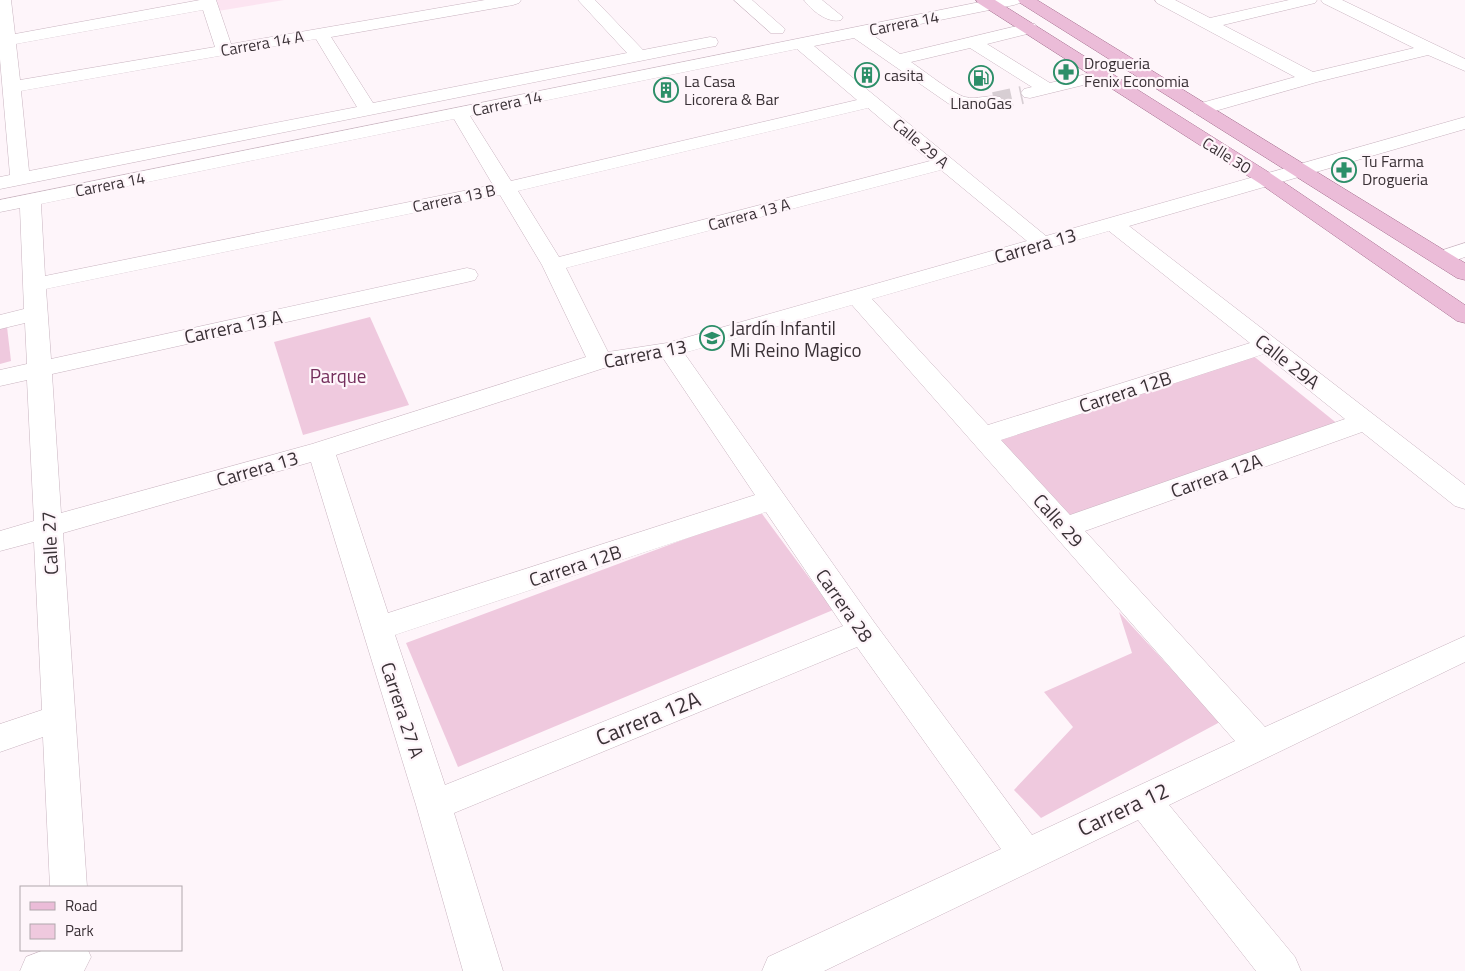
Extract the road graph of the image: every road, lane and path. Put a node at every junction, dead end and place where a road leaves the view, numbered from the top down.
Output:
1 (3, 0) edge
2 (513, 0) edge
3 (586, 0) edge
4 (742, 0) edge
5 (812, 0) edge
6 (1014, 0) edge
7 (1026, 0) edge
8 (1163, 0) edge
9 (1309, 0) edge
10 (1329, 0) edge
11 (208, 2) edge
12 (988, 2) edge
13 (854, 14) dead end
14 (835, 18) junction
15 (816, 21) dead end
16 (1208, 24) junction
17 (1029, 28) junction
18 (777, 29) junction
19 (857, 32) junction
20 (758, 33) dead end
21 (320, 34) junction
22 (798, 34) junction
23 (731, 38) dead end
24 (7, 40) junction
25 (973, 42) junction
26 (1430, 49) junction
27 (225, 50) junction
28 (639, 56) junction
29 (898, 60) junction
30 (1465, 66) edge
31 (1102, 75) junction
32 (1311, 78) junction
33 (12, 87) junction
34 (1048, 89) junction
35 (1022, 95) tunnel mouth
36 (871, 102) junction
37 (994, 102) tunnel mouth
38 (1201, 109) junction
39 (368, 110) junction
40 (459, 113) junction
41 (1465, 123) edge
42 (9, 148) edge
43 (945, 163) junction
44 (1300, 170) junction
45 (1266, 179) junction
46 (0, 182) edge
47 (506, 188) junction
48 (25, 189) junction
49 (0, 206) edge
50 (1112, 223) junction
51 (1042, 244) junction
52 (1465, 250) edge
53 (1442, 258) junction
54 (553, 265) junction
55 (1465, 272) edge
56 (467, 275) dead end
57 (857, 297) junction
58 (36, 299) junction
59 (1465, 316) edge
60 (0, 322) edge
61 (1268, 345) junction
62 (669, 350) junction
63 (600, 362) junction
64 (40, 368) junction
65 (0, 378) edge
66 (1365, 421) junction
67 (983, 436) junction
68 (321, 450) junction
69 (1465, 499) edge
70 (772, 500) junction
71 (48, 528) junction
72 (1066, 528) junction
73 (0, 541) edge
74 (378, 629) junction
75 (863, 631) junction
76 (1465, 648) edge
77 (59, 718) junction
78 (0, 738) edge
79 (1260, 744) junction
80 (1143, 800) junction
81 (434, 805) junction
82 (1026, 856) junction
83 (68, 886) edge
84 (483, 971) edge
85 (782, 971) edge
86 (1281, 971) edge

1 - 24 street, Calle 27
2 - 21 street, Carrera 14 A
3 - 28 street
4 - 18 street
5 - 14 street
6 - 12 street, Carrera 14
7 - 38 main road, Calle 30
8 - 16 street
9 - 16 street
10 - 26 street
11 - 24 street
11 - 27 street
12 - 17 main road, Calle 30
12 - 19 street, Carrera 14
13 - 14 street, Carrera 14
14 - 15 street, Carrera 14
16 - 32 street
17 - 25 street
17 - 31 main road, Calle 30
18 - 20 street, Carrera 14
18 - 22 street, Carrera 14
19 - 22 street, Carrera 14
19 - 29 street
21 - 27 street, Carrera 14 A
21 - 39 street
22 - 36 street, Calle 29 A
22 - 40 street, Carrera 14
23 - 28 street, Carrera 14
24 - 33 street, Calle 27
25 - 29 street
25 - 34 street
26 - 30 street
26 - 32 street
27 - 33 street, Carrera 14 A
28 - 39 street, Carrera 14
29 - 37 street
31 - 34 street
31 - 45 main road, Calle 30
32 - 38 street
33 - 42 street, Calle 27
34 - 35 street
36 - 43 street, Calle 29 A
36 - 47 street, Carrera 13 B
38 - 44 main road, Calle 30
39 - 48 street, Carrera 14
40 - 47 street
40 - 48 street, Carrera 14
41 - 44 street, Carrera 13
42 - 48 street, Calle 27
43 - 51 street, Calle 29 A
43 - 54 street, Carrera 13 A
44 - 45 street, Carrera 13
44 - 53 main road, Calle 30
45 - 50 street, Carrera 13
45 - 59 main road, Calle 30
46 - 48 street, Carrera 14
47 - 54 street
47 - 58 street, Carrera 13 B
48 - 49 street, Carrera 14
48 - 58 street, Calle 27
50 - 51 street, Carrera 13
50 - 61 street, Calle 29A
51 - 57 street, Carrera 13
52 - 53 street
53 - 55 main road, Calle 30
54 - 63 street
56 - 64 street, Carrera 13 A
57 - 62 street, Carrera 13
57 - 67 street, Calle 29
58 - 60 street
58 - 64 street, Calle 27
61 - 66 street, Calle 29A
61 - 67 street, Carrera 12B
62 - 63 street, Carrera 13
62 - 70 street, Carrera 28
63 - 68 street, Carrera 13
64 - 65 street, Carrera 13 A
64 - 71 street, Calle 27
66 - 69 street, Calle 29A
66 - 72 street, Carrera 12A
67 - 72 street, Calle 29
68 - 71 street, Carrera 13
68 - 74 street, Carrera 27 A
70 - 74 street, Carrera 12B
70 - 75 street, Carrera 28
71 - 73 street, Carrera 13
71 - 77 street, Calle 27
72 - 79 street, Calle 29
74 - 81 street, Carrera 27 A
75 - 81 street, Carrera 12A
75 - 82 street, Carrera 28
76 - 79 street, Carrera 12
77 - 78 street
77 - 83 street, Calle 27
79 - 80 street, Carrera 12
80 - 82 street, Carrera 12
80 - 86 street
81 - 84 street, Carrera 27 A
82 - 85 street, Carrera 12

